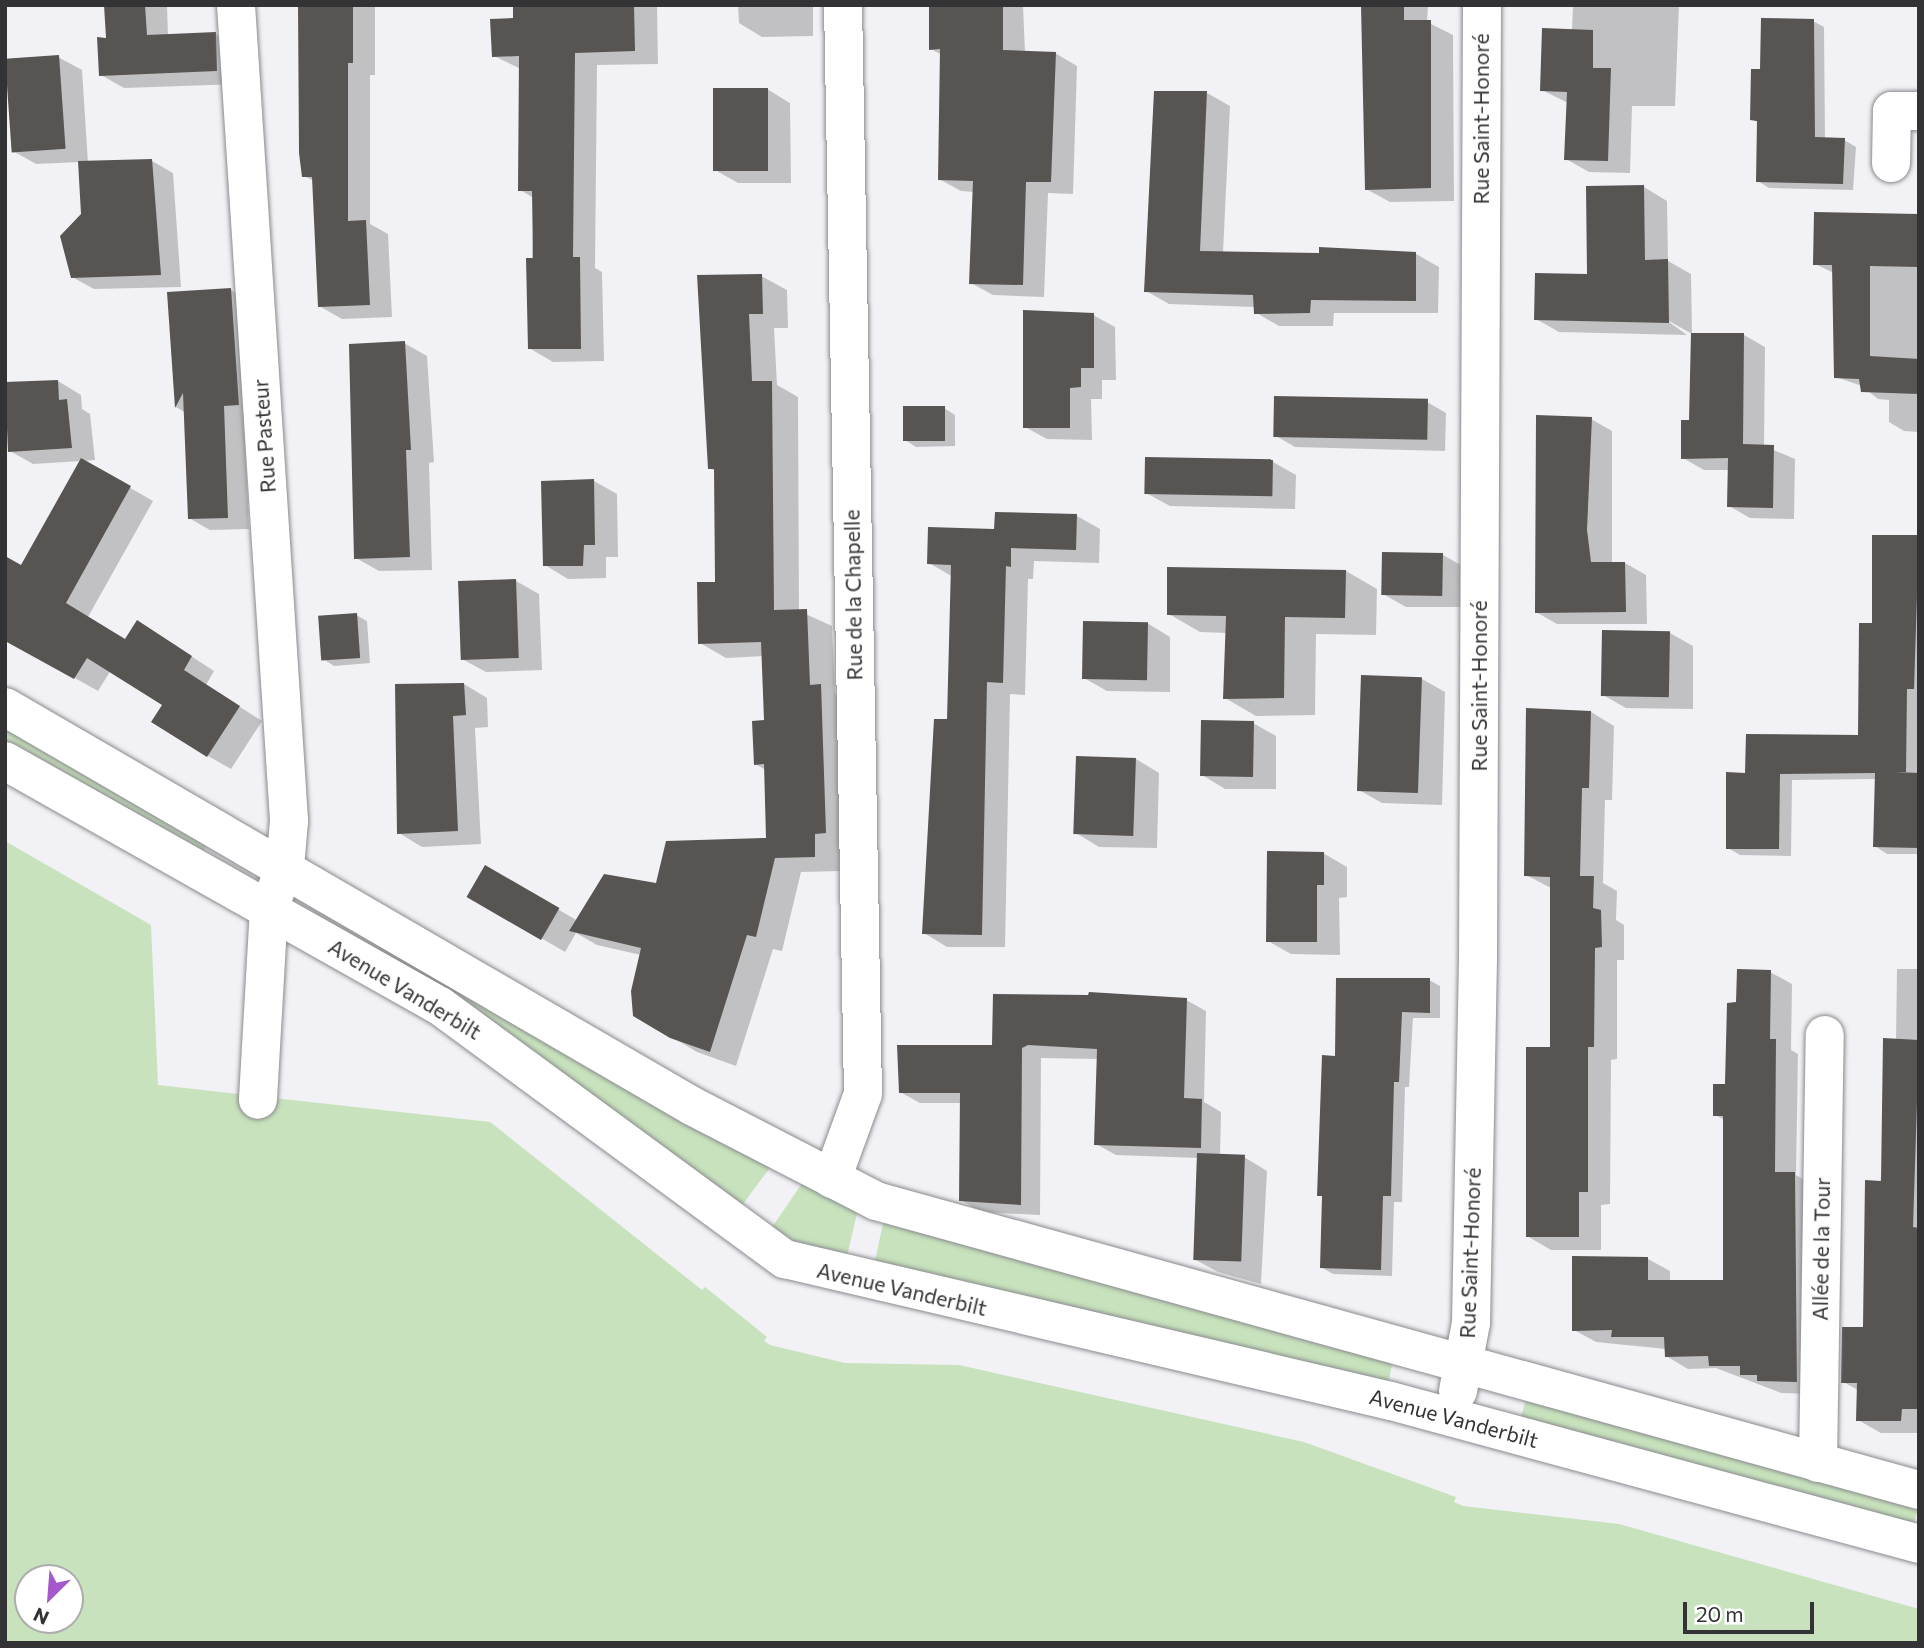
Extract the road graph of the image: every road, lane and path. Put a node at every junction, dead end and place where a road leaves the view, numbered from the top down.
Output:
1 (236, 5) edge
2 (843, 5) edge
3 (1482, 5) edge
4 (1919, 111) edge
5 (1891, 163) dead end
6 (5, 707) edge
7 (5, 761) edge
8 (285, 867) junction
9 (269, 908) junction
10 (1825, 1035) dead end
11 (258, 1100) dead end
12 (832, 1179) junction
13 (1464, 1366) junction
14 (1451, 1416) junction
15 (1818, 1463) junction
16 (1919, 1490) edge
17 (1919, 1544) edge

1 - 8 street, Rue Pasteur
2 - 12 street, Rue de la Chapelle
3 - 13 street, Rue Saint-Honoré
4 - 5 street
6 - 8 street, Avenue Vanderbilt
7 - 9 street, Avenue Vanderbilt
8 - 9 street, Rue Pasteur
8 - 12 street, Avenue Vanderbilt
9 - 11 street, Rue Pasteur
9 - 14 street, Avenue Vanderbilt
10 - 15 street, Allée de la Tour
12 - 13 street, Avenue Vanderbilt
13 - 14 street, Rue Saint-Honoré
13 - 15 street, Avenue Vanderbilt
14 - 17 street, Avenue Vanderbilt
15 - 16 street, Avenue Vanderbilt

